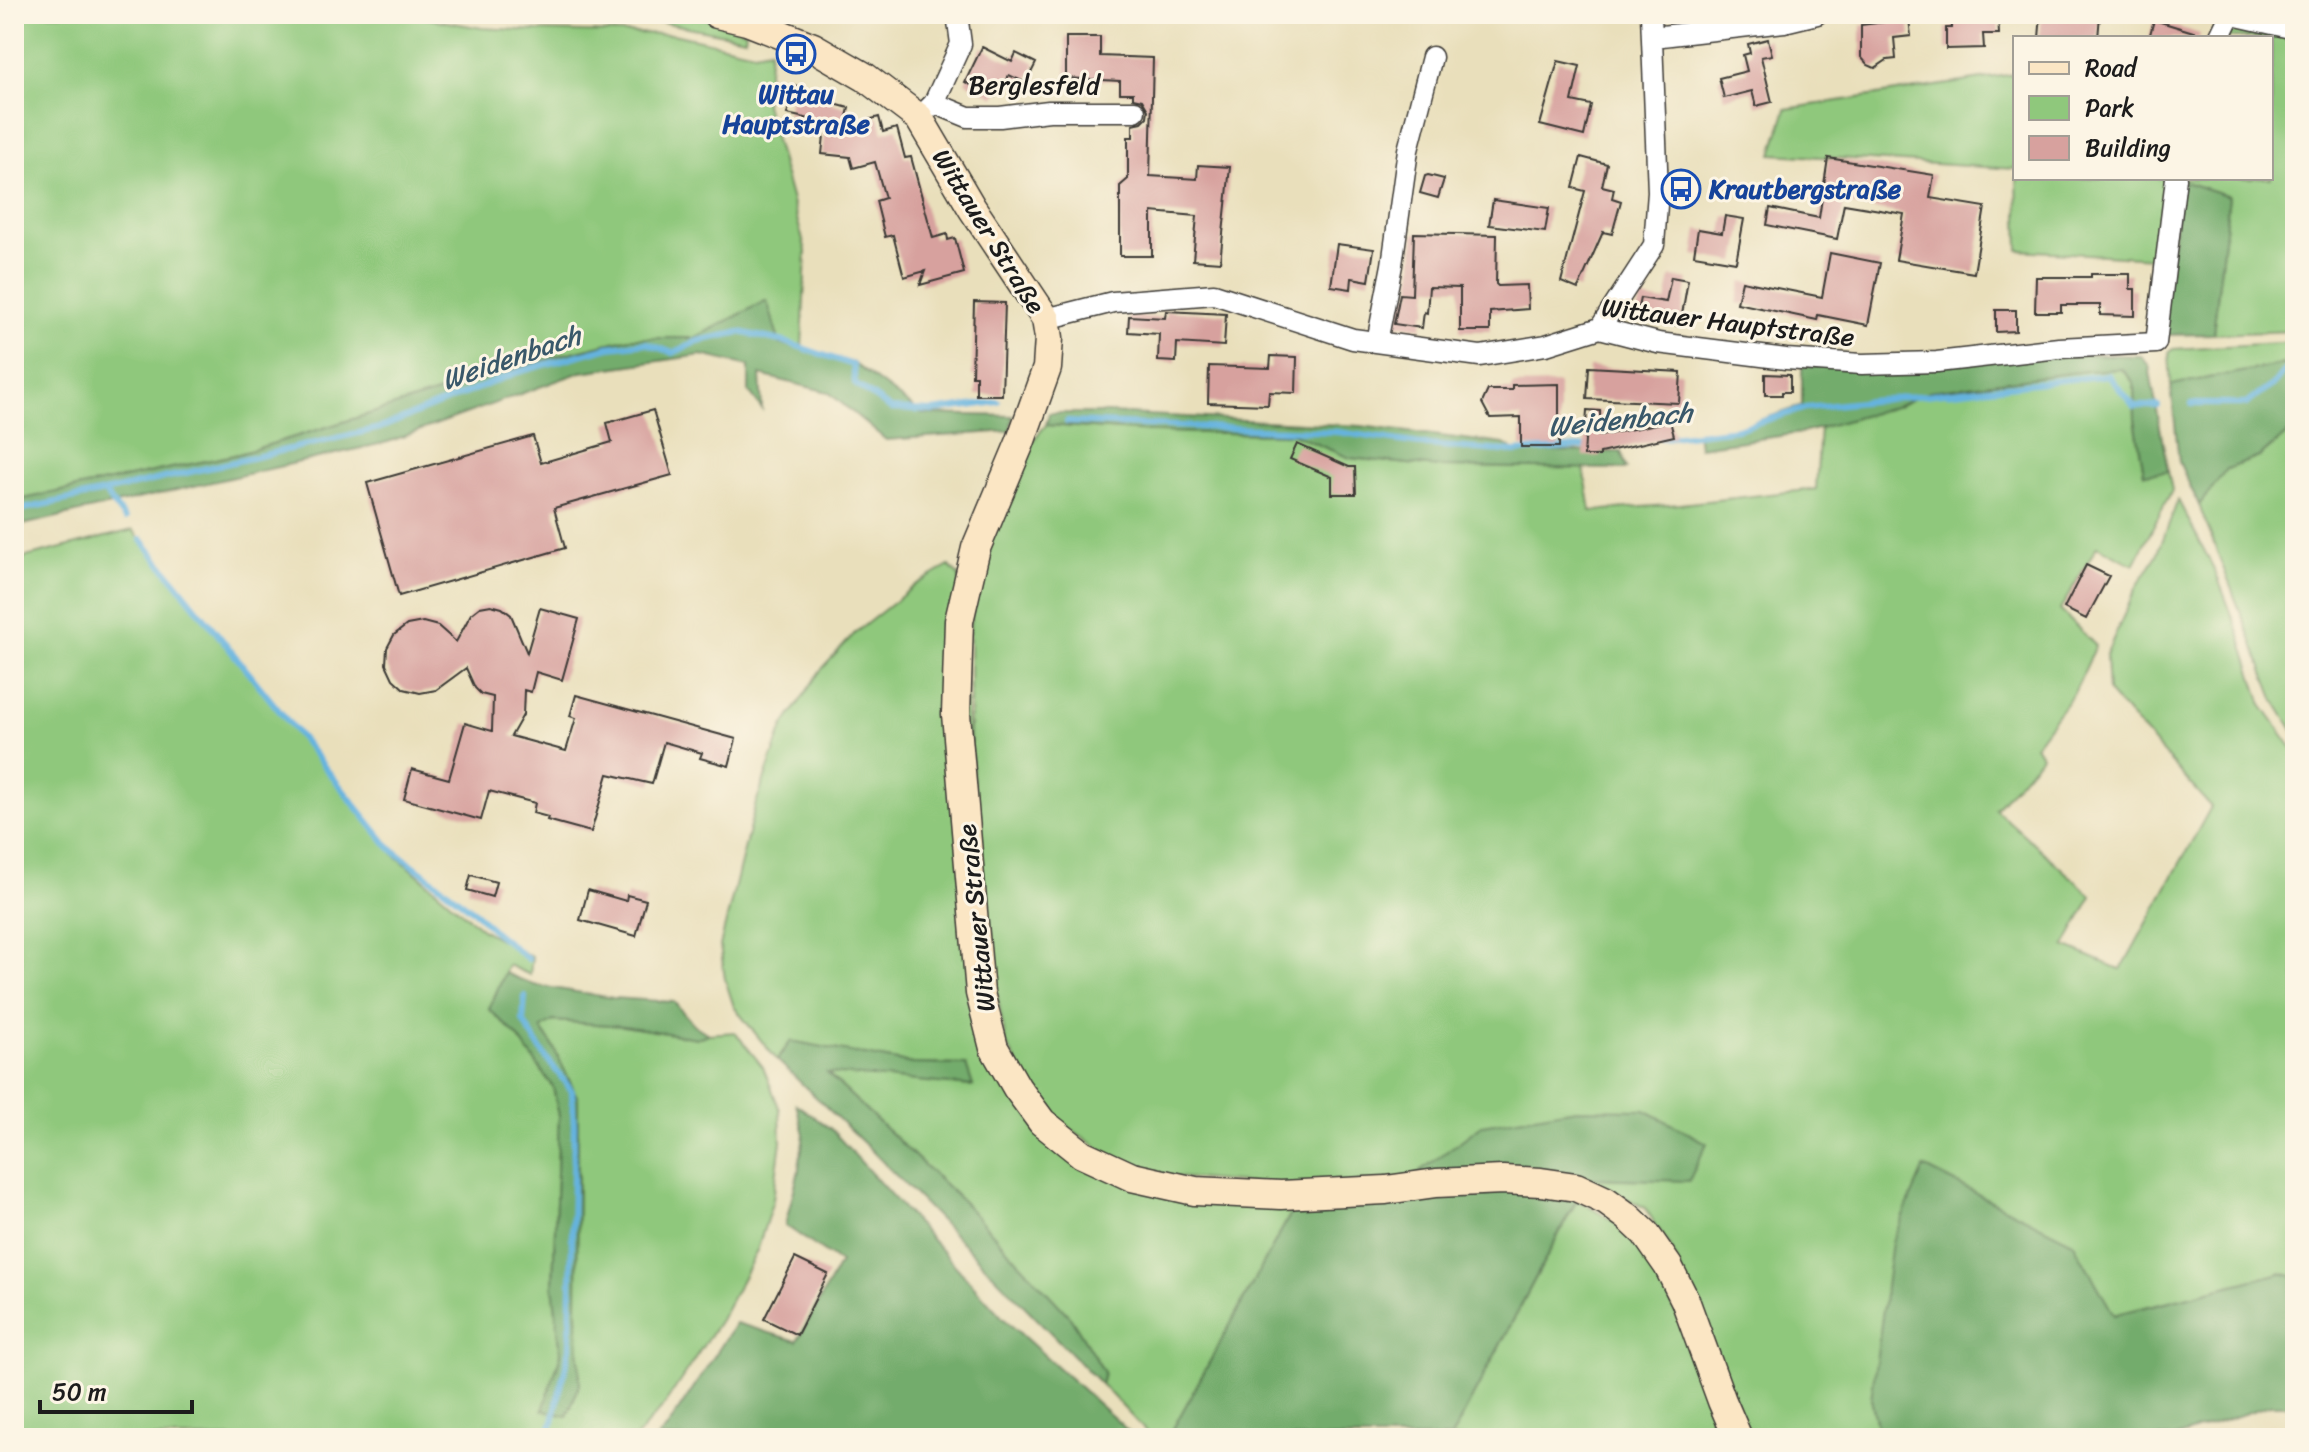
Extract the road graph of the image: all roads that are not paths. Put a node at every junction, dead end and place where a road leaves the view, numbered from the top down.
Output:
1 (717, 14) edge
2 (957, 14) edge
3 (1651, 14) edge
4 (1817, 14) edge
5 (2229, 14) edge
6 (2295, 29) edge
7 (2220, 36) edge
8 (1653, 37) junction
9 (1432, 57) dead end
10 (927, 111) junction
11 (1135, 111) dead end
12 (2176, 180) edge
13 (1046, 319) junction
14 (1600, 328) junction
15 (1377, 342) junction
16 (1738, 1438) edge

1 - 10 street, Wittauer Straße
2 - 10 street, Berglesfeld
3 - 8 street
4 - 8 street
5 - 6 street
5 - 7 street
8 - 14 street
9 - 15 street
10 - 11 street, Berglesfeld
10 - 13 street, Wittauer Straße
12 - 14 street, Wittauer Hauptstraße
13 - 15 street, Wittauer Hauptstraße
13 - 16 street, Wittauer Straße
14 - 15 street, Wittauer Hauptstraße

